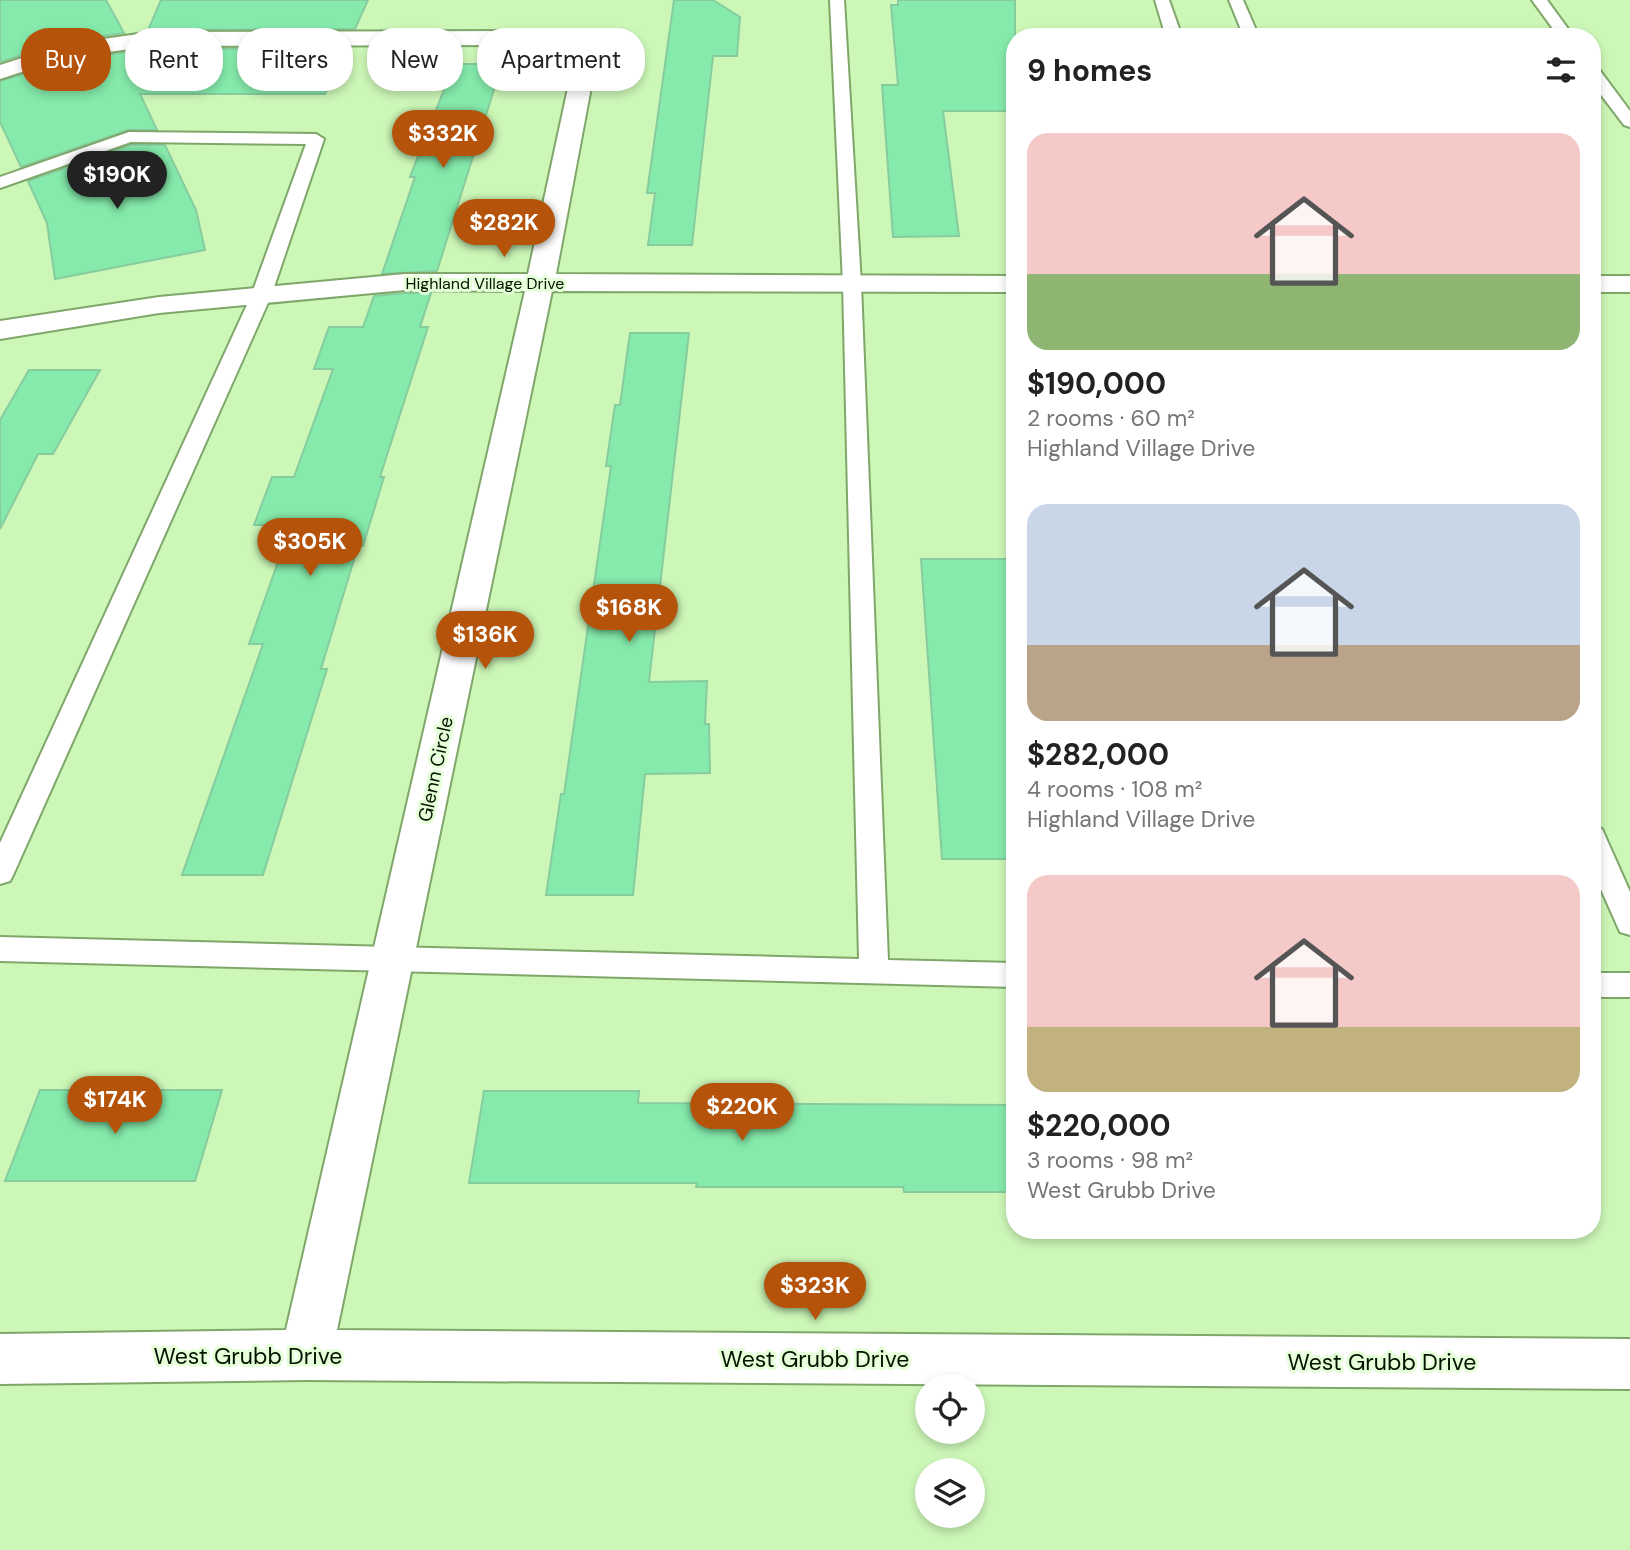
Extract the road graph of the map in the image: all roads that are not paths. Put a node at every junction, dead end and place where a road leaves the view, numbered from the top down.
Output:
1 (837, 0) edge
2 (1162, 0) edge
3 (1236, 0) edge
4 (1539, 0) edge
5 (1171, 28) edge
6 (1248, 28) edge
7 (1560, 28) edge
8 (0, 72) edge
9 (1601, 83) edge
10 (1630, 122) edge
11 (0, 183) edge
12 (540, 284) junction
13 (852, 284) junction
14 (1006, 284) edge
15 (1601, 284) edge
16 (1630, 284) edge
17 (261, 296) junction
18 (0, 330) edge
19 (1601, 857) edge
20 (0, 873) edge
21 (1630, 923) edge
22 (0, 949) edge
23 (393, 958) junction
24 (874, 972) junction
25 (1006, 975) edge
26 (1601, 985) edge
27 (1630, 985) edge
28 (306, 1355) junction
29 (0, 1359) edge
30 (1630, 1364) edge

1 - 13 lane
2 - 5 lane
3 - 6 lane
4 - 7 lane
8 - 12 street, Glenn Circle
9 - 10 lane
11 - 17 lane
12 - 13 street, Highland Village Drive
12 - 17 street, Highland Village Drive
12 - 23 street, Glenn Circle
13 - 14 street, Highland Village Drive
13 - 24 lane
15 - 16 street
17 - 18 street, Highland Village Drive
17 - 20 lane
19 - 21 lane
22 - 23 lane
23 - 24 lane
23 - 28 street, Glenn Circle
24 - 25 lane
26 - 27 lane
28 - 29 street, West Grubb Drive
28 - 30 street, West Grubb Drive

